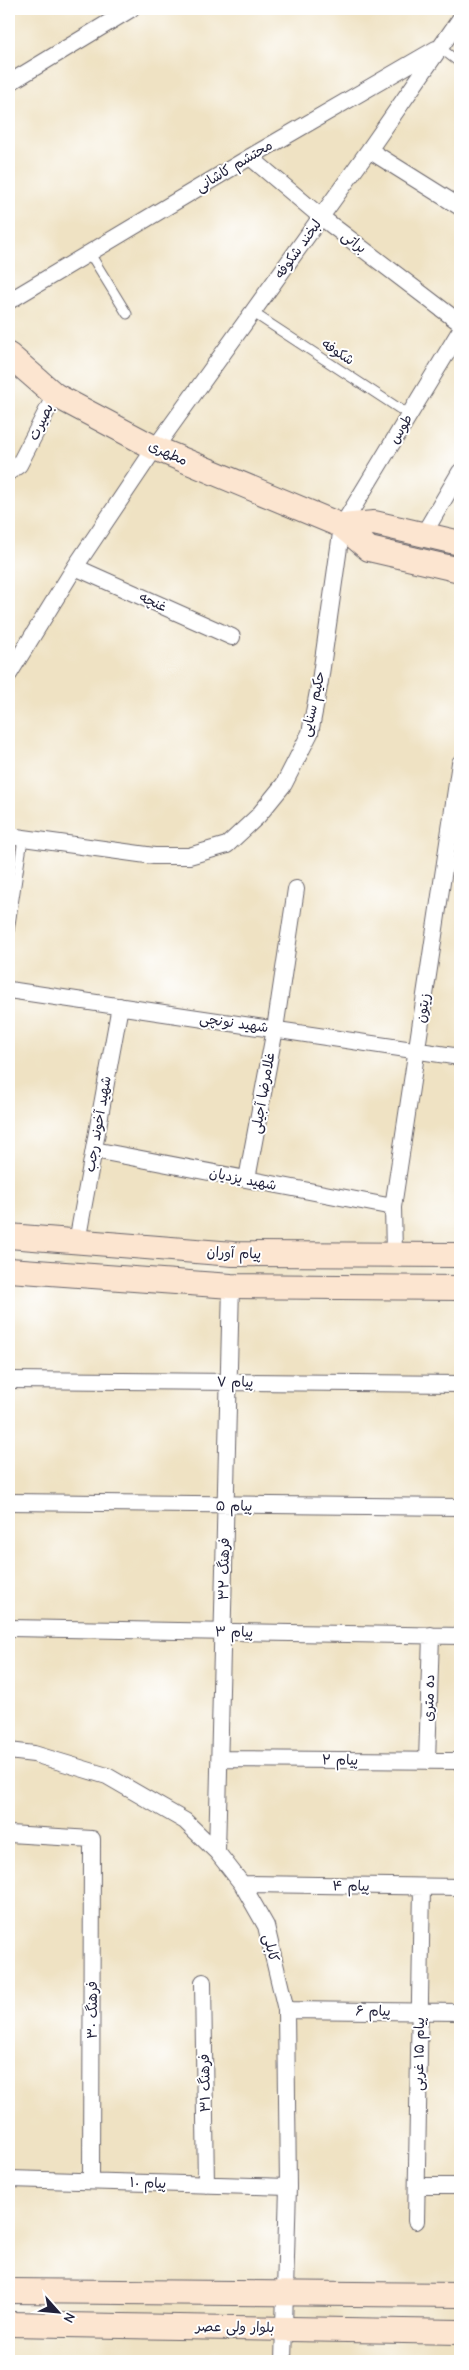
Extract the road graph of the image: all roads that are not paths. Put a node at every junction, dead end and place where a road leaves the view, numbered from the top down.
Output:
1 (131, 9) edge
2 (460, 19) edge
3 (460, 34) edge
4 (439, 48) junction
5 (460, 63) edge
6 (9, 82) edge
7 (369, 150) junction
8 (250, 156) junction
9 (460, 207) edge
10 (321, 217) junction
11 (89, 252) junction
12 (9, 301) edge
13 (252, 312) junction
14 (127, 314) dead end
15 (460, 323) edge
16 (460, 331) edge
17 (9, 355) edge
18 (54, 395) junction
19 (409, 415) junction
20 (155, 448) junction
21 (9, 472) edge
22 (460, 472) edge
23 (342, 526) junction
24 (423, 535) junction
25 (460, 543) edge
26 (75, 567) junction
27 (460, 570) edge
28 (232, 637) dead end
29 (9, 674) edge
30 (460, 763) edge
31 (458, 791) edge
32 (16, 837) edge
33 (296, 888) dead end
34 (9, 931) edge
35 (9, 990) edge
36 (120, 1006) junction
37 (275, 1029) junction
38 (416, 1050) junction
39 (460, 1057) edge
40 (94, 1150) junction
41 (247, 1179) junction
42 (392, 1207) junction
43 (9, 1236) edge
44 (76, 1242) junction
45 (394, 1254) junction
46 (460, 1255) edge
47 (9, 1270) edge
48 (231, 1286) junction
49 (460, 1288) edge
50 (9, 1380) edge
51 (229, 1382) junction
52 (460, 1384) edge
53 (9, 1502) edge
54 (226, 1506) junction
55 (460, 1507) edge
56 (9, 1628) edge
57 (223, 1632) junction
58 (431, 1635) junction
59 (460, 1636) edge
60 (9, 1750) edge
61 (220, 1759) junction
62 (426, 1761) junction
63 (460, 1761) edge
64 (9, 1834) edge
65 (217, 1852) junction
66 (242, 1884) junction
67 (422, 1887) junction
68 (460, 1888) edge
69 (204, 1982) dead end
70 (286, 2010) junction
71 (420, 2012) junction
72 (460, 2012) edge
73 (9, 2179) edge
74 (91, 2181) junction
75 (206, 2185) junction
76 (417, 2186) junction
77 (460, 2186) edge
78 (288, 2187) junction
79 (416, 2220) dead end
80 (9, 2292) edge
81 (286, 2294) junction
82 (460, 2295) edge
83 (9, 2324) edge
84 (284, 2328) junction
85 (460, 2332) edge
86 (284, 2361) edge

1 - 6 street
2 - 4 street, لبخند شکوفه
3 - 4 street, محتشم کاشانی
4 - 5 lane
4 - 7 street, لبخند شکوفه
4 - 8 street, محتشم کاشانی
7 - 9 street
7 - 10 street, لبخند شکوفه
8 - 10 street, براتی
8 - 11 street, محتشم کاشانی
10 - 13 street, لبخند شکوفه
10 - 15 street, براتی
11 - 12 street, محتشم کاشانی
11 - 14 lane
13 - 19 lane, شکوفه
13 - 20 street, لبخند شکوفه
16 - 19 street, طوس
17 - 18 main road, مطهری
18 - 20 main road, مطهری
18 - 21 street, بصیرت
19 - 23 street, طوس
20 - 23 main road, مطهری
20 - 26 street, لبخند شکوفه
22 - 24 street
23 - 24 main road, مطهری
23 - 27 main road, مطهری
23 - 32 street, حکیم سنایی
24 - 25 main road, مطهری
26 - 28 street, غنچه
26 - 29 street, لبخند شکوفه
30 - 31 street, زیتون
31 - 38 street, زیتون
32 - 34 lane
33 - 37 street, غلامرضا آجیلی
35 - 36 street, شهید نونچی
36 - 37 street, شهید نونچی
36 - 40 street, شهید آخوند رجب
37 - 38 street, شهید نونچی
37 - 41 street, غلامرضا آجیلی
38 - 39 street, شهید نونچی
38 - 42 street, زیتون
40 - 41 street, شهید یزدیان
40 - 44 street, شهید آخوند رجب
41 - 42 street, شهید یزدیان
42 - 45 street, زیتون
43 - 44 main road, پیام آوران
44 - 45 main road, پیام آوران
45 - 46 main road, پیام آوران
47 - 48 main road
48 - 49 main road
48 - 51 street, فرهنگ ۳۲
50 - 51 street, پیام ۷
51 - 52 street, پیام ۷
51 - 54 street, فرهنگ ۳۲
53 - 54 street, پیام ۵
54 - 55 street, پیام ۵
54 - 57 street, فرهنگ ۳۲
56 - 57 street, پیام ۳
57 - 58 street, پیام ۳
57 - 61 street, فرهنگ ۳۲
58 - 59 street, پیام ۳
58 - 62 street, ده متری
60 - 65 street, کابلی
61 - 62 street, پیام ۲
61 - 65 street, فرهنگ ۳۲
62 - 63 street, پیام ۲
64 - 74 street, فرهنگ ۳۰
65 - 66 street, کابلی
66 - 67 street, پیام ۴
66 - 70 street, کابلی
67 - 68 street, پیام ۴
67 - 71 street, پیام ۱۵ غربی
69 - 75 street, فرهنگ ۳۱
70 - 71 street, پیام ۶
70 - 78 street, کابلی
71 - 72 street, پیام ۶
71 - 76 street, پیام ۱۵ غربی
73 - 74 street, پیام ۱۰
74 - 75 street, پیام ۱۰
75 - 78 street, پیام ۱۰
76 - 77 street
76 - 79 street, پیام ۱۵ غربی
78 - 81 street, کابلی
80 - 81 main road
81 - 82 main road
81 - 84 street, کابلی
83 - 84 main road, بلوار ولی عصر
84 - 85 main road, بلوار ولی عصر
84 - 86 street, کابلی

